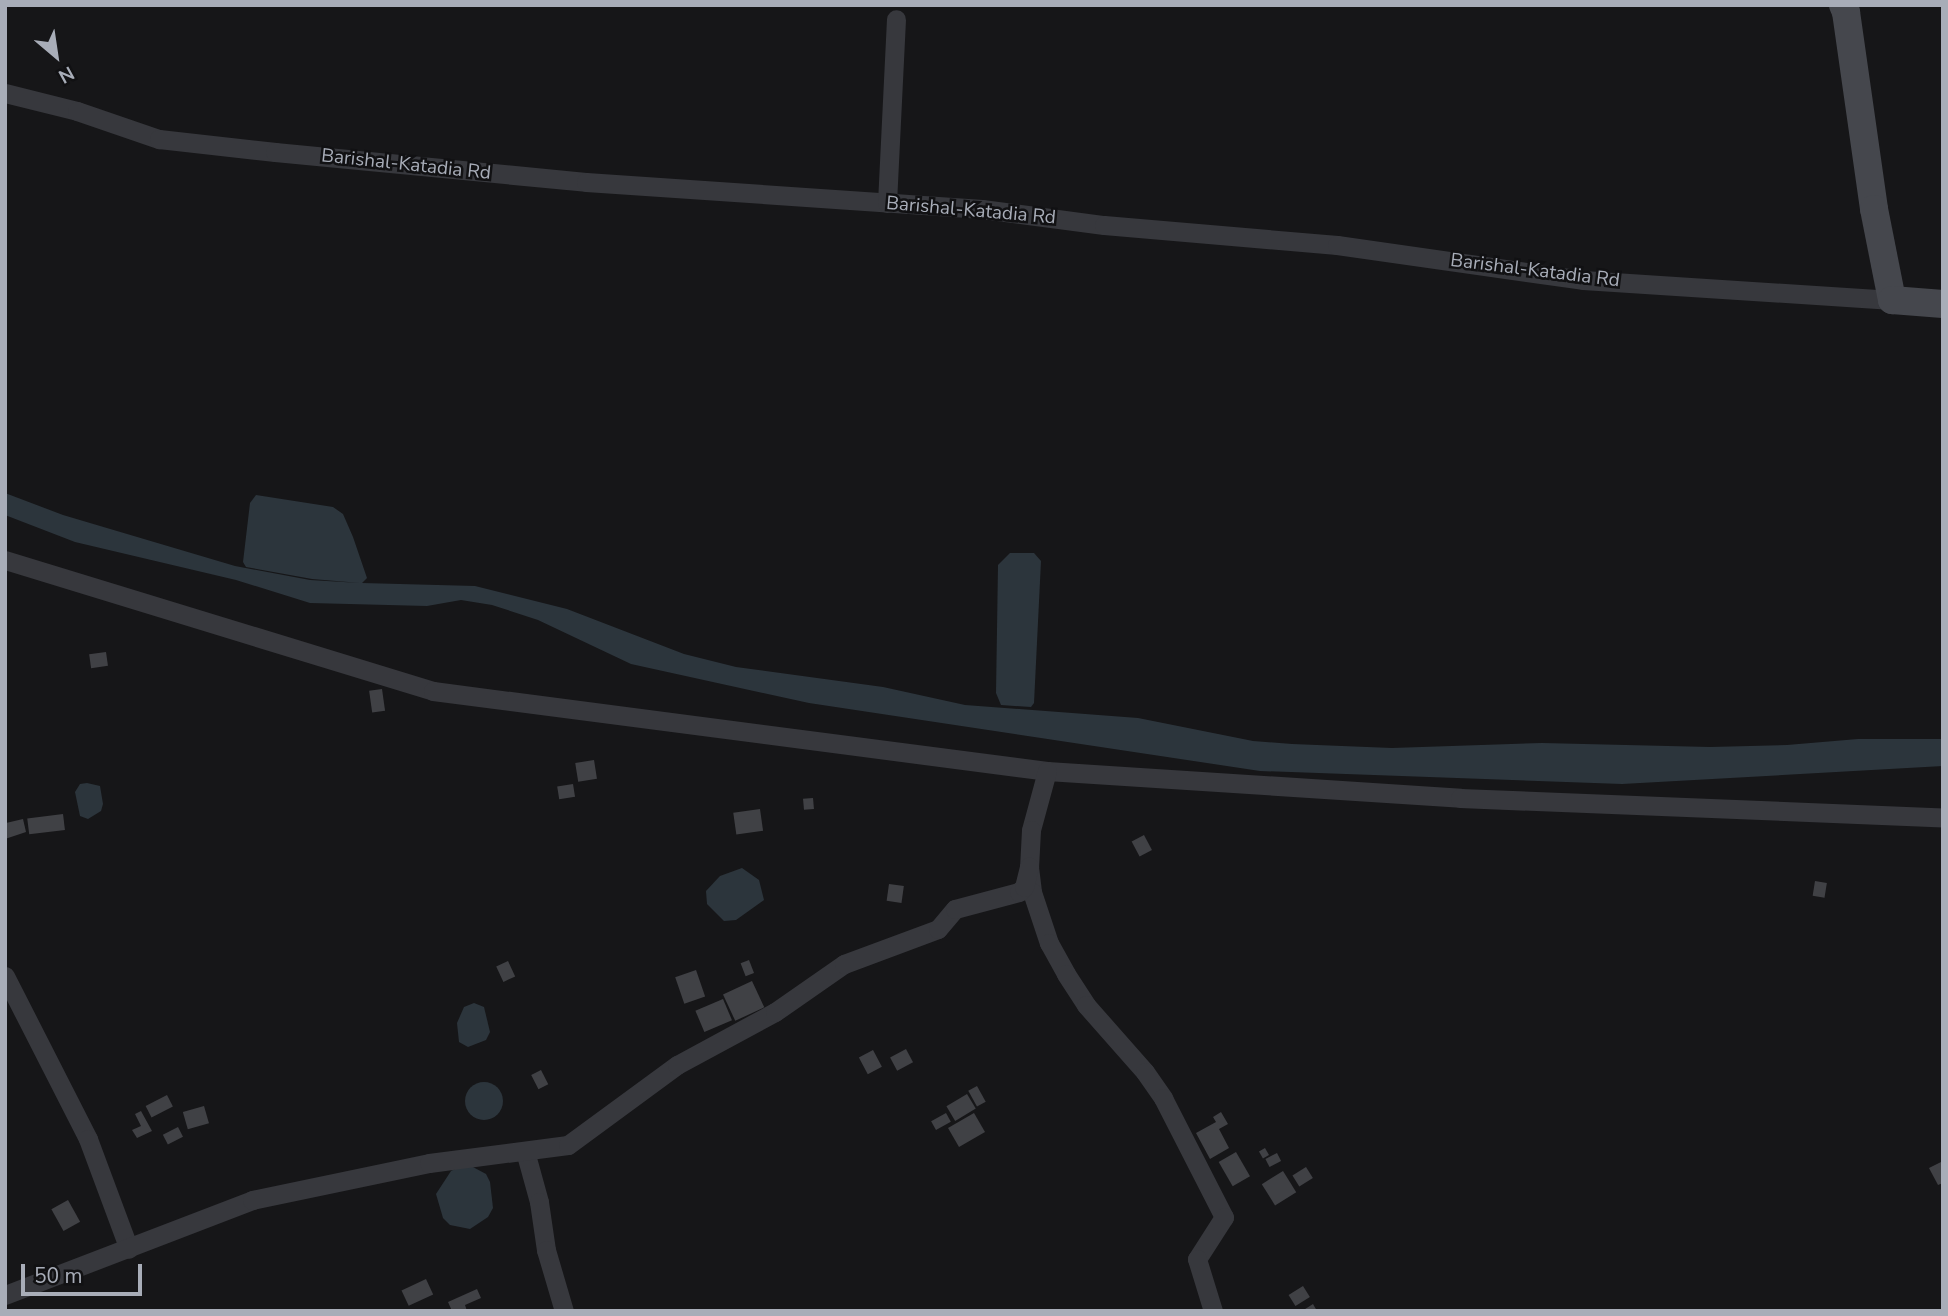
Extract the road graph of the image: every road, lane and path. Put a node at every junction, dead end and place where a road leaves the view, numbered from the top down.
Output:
1 (1843, 5) edge
2 (896, 19) dead end
3 (5, 93) edge
4 (887, 203) junction
5 (1892, 300) junction
6 (1943, 304) edge
7 (5, 559) edge
8 (1047, 771) junction
9 (1943, 817) edge
10 (1029, 867) junction
11 (5, 976) edge
12 (526, 1151) junction
13 (129, 1249) junction
14 (5, 1295) edge
15 (564, 1311) edge
16 (1213, 1311) edge

1 - 5 main road
2 - 4 street
3 - 4 street, Barishal-Katadia Rd
4 - 5 street, Barishal-Katadia Rd
5 - 6 main road, Barishal-Katadia Rd
7 - 8 street
8 - 9 street
8 - 10 street
10 - 12 street
10 - 16 street
11 - 13 street
12 - 13 street
12 - 15 street
13 - 14 street

